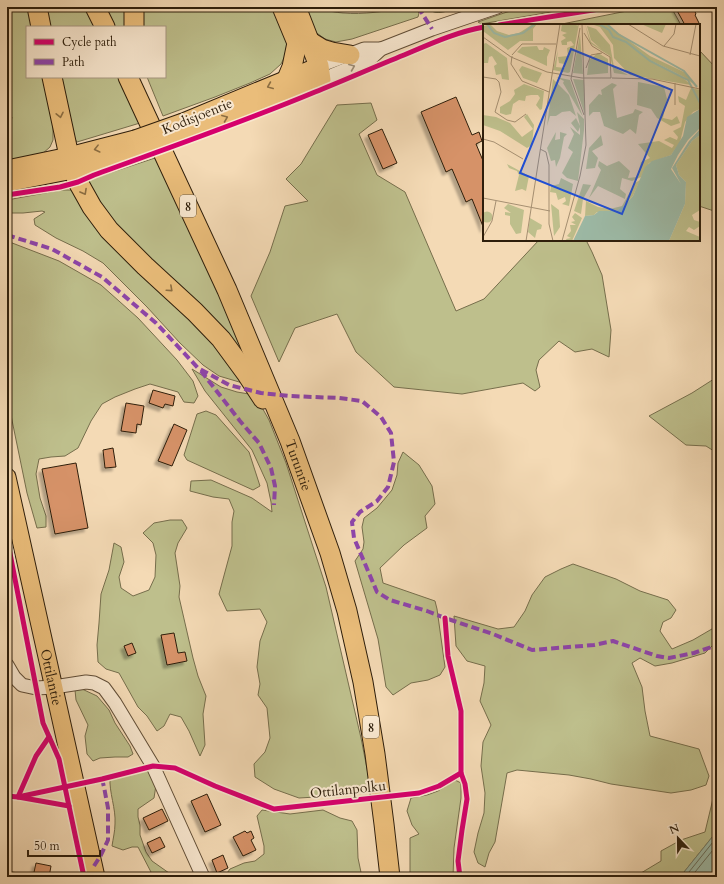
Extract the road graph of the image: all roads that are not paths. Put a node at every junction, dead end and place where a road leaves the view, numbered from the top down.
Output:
1 (37, 7) edge
2 (95, 7) edge
3 (134, 7) edge
4 (282, 7) edge
5 (296, 7) edge
6 (497, 7) edge
7 (41, 26) edge
8 (104, 26) edge
9 (134, 26) edge
10 (303, 42) junction
11 (381, 50) junction
12 (350, 55) junction
13 (317, 72) junction
14 (52, 78) edge
15 (128, 78) edge
16 (142, 78) edge
17 (287, 79) junction
18 (148, 121) junction
19 (186, 128) junction
20 (71, 163) junction
21 (7, 169) edge
22 (7, 183) edge
23 (290, 440) junction
24 (7, 477) edge
25 (7, 665) edge
26 (54, 687) junction
27 (96, 877) edge
28 (203, 877) edge
29 (390, 877) edge

1 - 7 highway
2 - 8 highway
3 - 9 highway
4 - 10 highway
5 - 10 highway
6 - 11 street, Kodisjoentie
10 - 12 highway
10 - 13 highway
10 - 17 highway
11 - 12 street, Kodisjoentie
13 -> 11 street, Kodisjoentie
12 - 13 street, Kodisjoentie
13 - 17 main road, Kodisjoentie
19 -> 13 main road, Kodisjoentie
14 -> 20 highway
15 - 18 highway, Turuntie / 8
16 - 18 highway
17 -> 19 main road, Kodisjoentie
18 - 23 highway, Turuntie / 8
19 - 20 main road, Kodisjoentie, bridge
20 - 21 main road, Kodisjoentie
20 - 22 main road, Kodisjoentie
20 -> 23 highway
23 - 29 highway, Turuntie / 8
24 - 26 main road, Ottilantie
25 - 26 street
26 - 27 main road, Ottilantie
26 - 28 street

